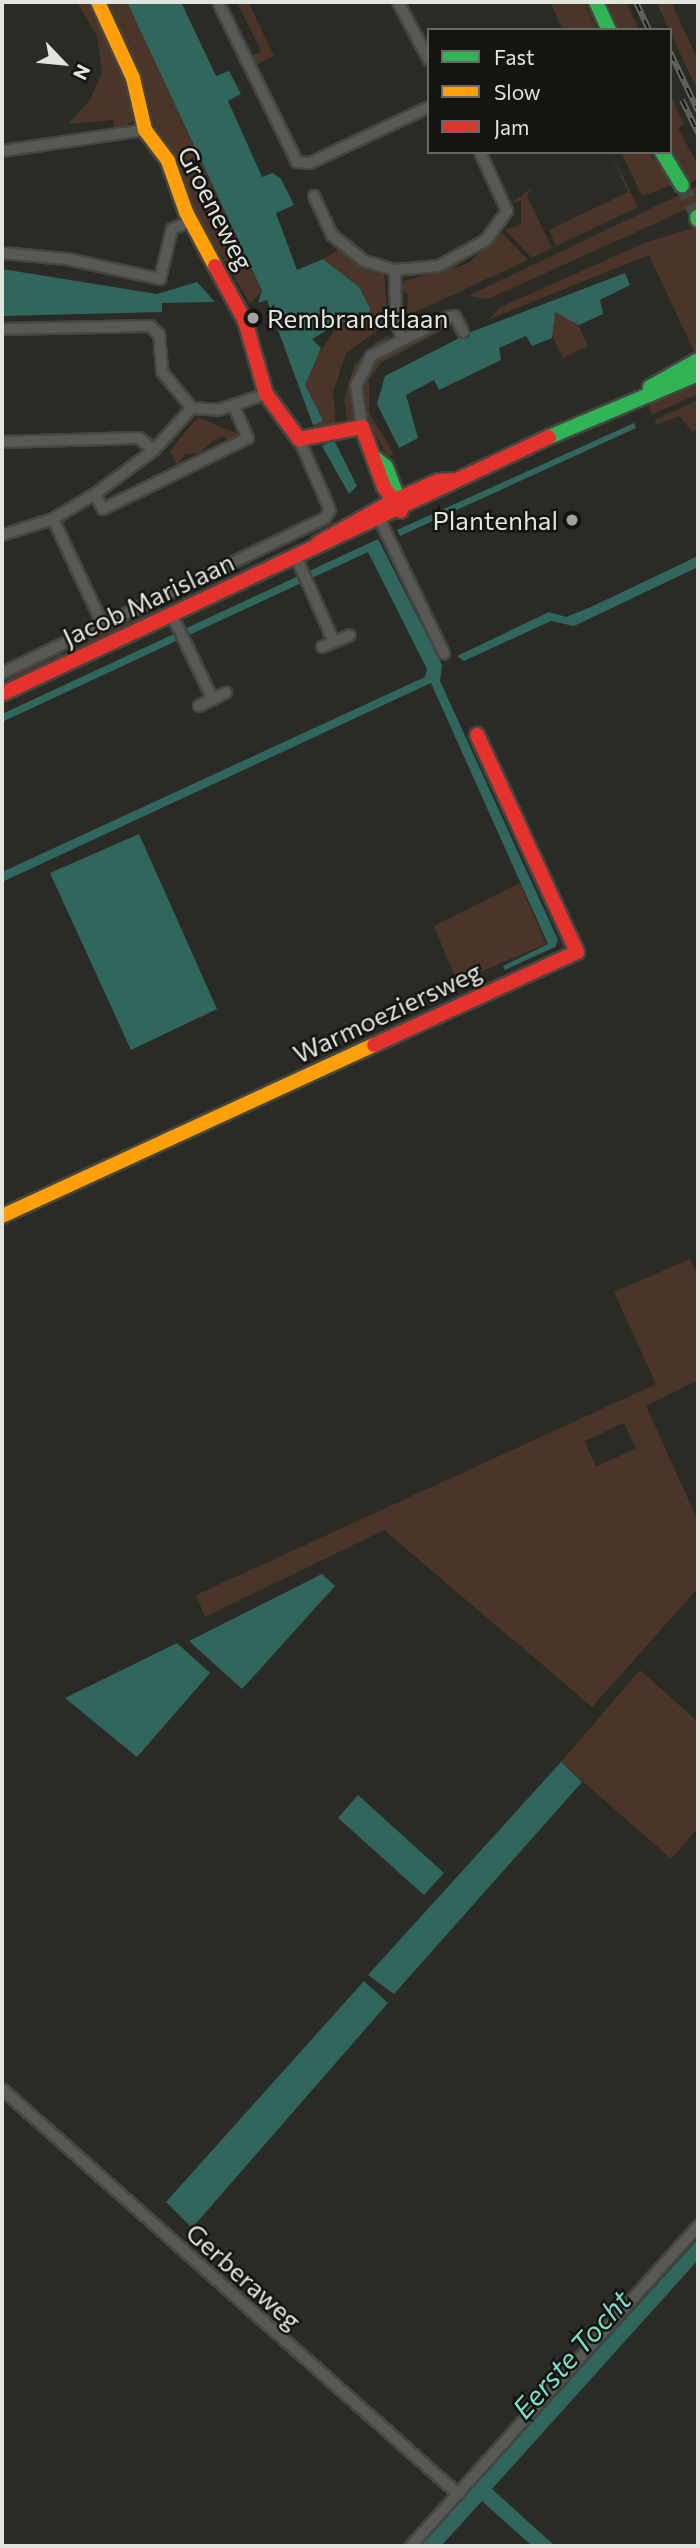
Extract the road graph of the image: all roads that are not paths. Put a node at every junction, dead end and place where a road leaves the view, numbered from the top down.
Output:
1 (98, 2) edge
2 (218, 2) edge
3 (398, 2) edge
4 (596, 2) edge
5 (608, 28) edge
6 (427, 56) edge
7 (427, 108) edge
8 (145, 130) junction
9 (2, 151) edge
10 (482, 154) edge
11 (663, 154) edge
12 (682, 185) tunnel mouth
13 (314, 196) dead end
14 (191, 221) junction
15 (2, 253) edge
16 (395, 270) junction
17 (2, 329) edge
18 (463, 332) dead end
19 (402, 338) junction
20 (698, 360) edge
21 (698, 374) edge
22 (265, 394) junction
23 (634, 397) junction
24 (234, 407) junction
25 (192, 408) junction
26 (362, 427) junction
27 (299, 439) junction
28 (2, 442) edge
29 (154, 450) junction
30 (95, 494) junction
31 (398, 503) junction
32 (378, 515) junction
33 (53, 519) junction
34 (2, 536) edge
35 (296, 557) junction
36 (175, 621) junction
37 (103, 625) junction
38 (349, 635) dead end
39 (334, 642) junction
40 (322, 647) dead end
41 (444, 653) dead end
42 (2, 673) edge
43 (226, 693) dead end
44 (2, 694) edge
45 (213, 700) junction
46 (199, 706) dead end
47 (477, 735) dead end
48 (2, 1216) edge
49 (2, 2088) edge
50 (698, 2226) edge
51 (457, 2494) junction
52 (411, 2546) edge

1 - 8 street, Groeneweg
2 - 7 street
3 - 6 street
4 - 5 street
8 - 9 street
8 - 14 street, Groeneweg
10 - 16 street
11 - 12 street
13 - 16 street
14 - 15 street
14 - 22 street, Groeneweg
16 - 19 street
17 - 25 street
18 - 19 street
19 - 26 street
20 - 23 street
21 - 23 street
22 - 24 street
22 - 27 street, Groeneweg
23 - 31 street, Jacob Marislaan
24 - 25 street
24 - 30 street
25 - 29 street
26 - 27 street
26 - 31 street
27 - 37 street, Groeneweg
28 - 29 street
29 - 30 street
30 - 33 street
31 - 32 street, Jacob Marislaan
32 - 35 street, Jacob Marislaan
32 - 41 street
33 - 34 street
33 - 37 street
35 - 36 street, Jacob Marislaan
35 - 39 street
36 - 44 street, Jacob Marislaan
36 - 45 street
37 - 42 street
38 - 39 street
39 - 40 street
43 - 45 street
45 - 46 street
47 - 48 street, Warmoeziersweg
49 - 51 street, Gerberaweg
50 - 51 street
51 - 52 street

